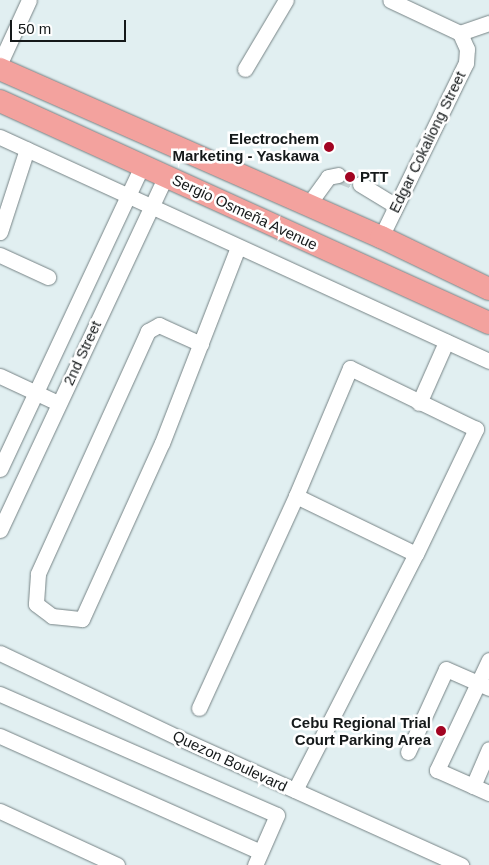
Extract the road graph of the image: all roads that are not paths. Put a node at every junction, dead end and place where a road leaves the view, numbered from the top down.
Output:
1 (29, 0) edge
2 (286, 0) edge
3 (390, 0) edge
4 (489, 23) edge
5 (460, 33) junction
6 (0, 63) edge
7 (0, 69) edge
8 (245, 69) dead end
9 (0, 101) edge
10 (0, 137) edge
11 (27, 149) junction
12 (142, 166) junction
13 (338, 175) dead end
14 (166, 176) junction
15 (360, 184) tunnel mouth
16 (128, 195) junction
17 (308, 205) junction
18 (152, 206) junction
19 (396, 206) junction
20 (0, 232) edge
21 (381, 238) junction
22 (238, 247) junction
23 (0, 255) edge
24 (48, 277) dead end
25 (489, 289) edge
26 (489, 323) edge
27 (446, 342) junction
28 (201, 344) junction
29 (489, 361) edge
30 (0, 376) edge
31 (34, 393) junction
32 (58, 403) junction
33 (419, 403) junction
34 (0, 469) edge
35 (296, 496) junction
36 (0, 530) edge
37 (416, 554) junction
38 (0, 653) edge
39 (489, 660) edge
40 (484, 685) edge
41 (0, 694) edge
42 (199, 708) dead end
43 (0, 736) edge
44 (489, 749) edge
45 (408, 752) dead end
46 (473, 786) junction
47 (295, 790) junction
48 (489, 793) edge
49 (0, 811) edge
50 (258, 859) edge
51 (117, 865) edge
52 (461, 865) edge

1 - 6 street
2 - 8 street
3 - 5 street
4 - 5 street
5 - 19 street, Edgar Cokaliong Street
7 - 17 highway, Sergio Osmeña Avenue
9 - 12 highway, Sergio Osmeña Avenue
10 - 11 street
11 - 16 street
11 - 20 street
12 - 14 highway, Sergio Osmeña Avenue
12 - 16 street, 2nd Street
13 - 17 street
14 - 18 street, 2nd Street
14 - 26 highway, Sergio Osmeña Avenue
15 - 19 street
16 - 18 street
16 - 31 street, 2nd Street
17 - 21 highway, Sergio Osmeña Avenue
18 - 22 street
18 - 32 street, 2nd Street
19 - 21 street, Edgar Cokaliong Street
21 - 25 highway, Sergio Osmeña Avenue
22 - 27 street
22 - 28 street
23 - 24 street
27 - 29 street
27 - 33 street
28 - 28 street
30 - 31 street
31 - 32 street
31 - 34 street, 2nd Street
32 - 36 street, 2nd Street
33 - 35 street
33 - 37 street
35 - 37 street
35 - 42 street
37 - 47 street
38 - 47 street, Quezon Boulevard
39 - 40 street
40 - 45 street
40 - 46 street
41 - 50 street
43 - 50 street
44 - 46 street
46 - 48 street
47 - 52 street, Quezon Boulevard
49 - 51 street

